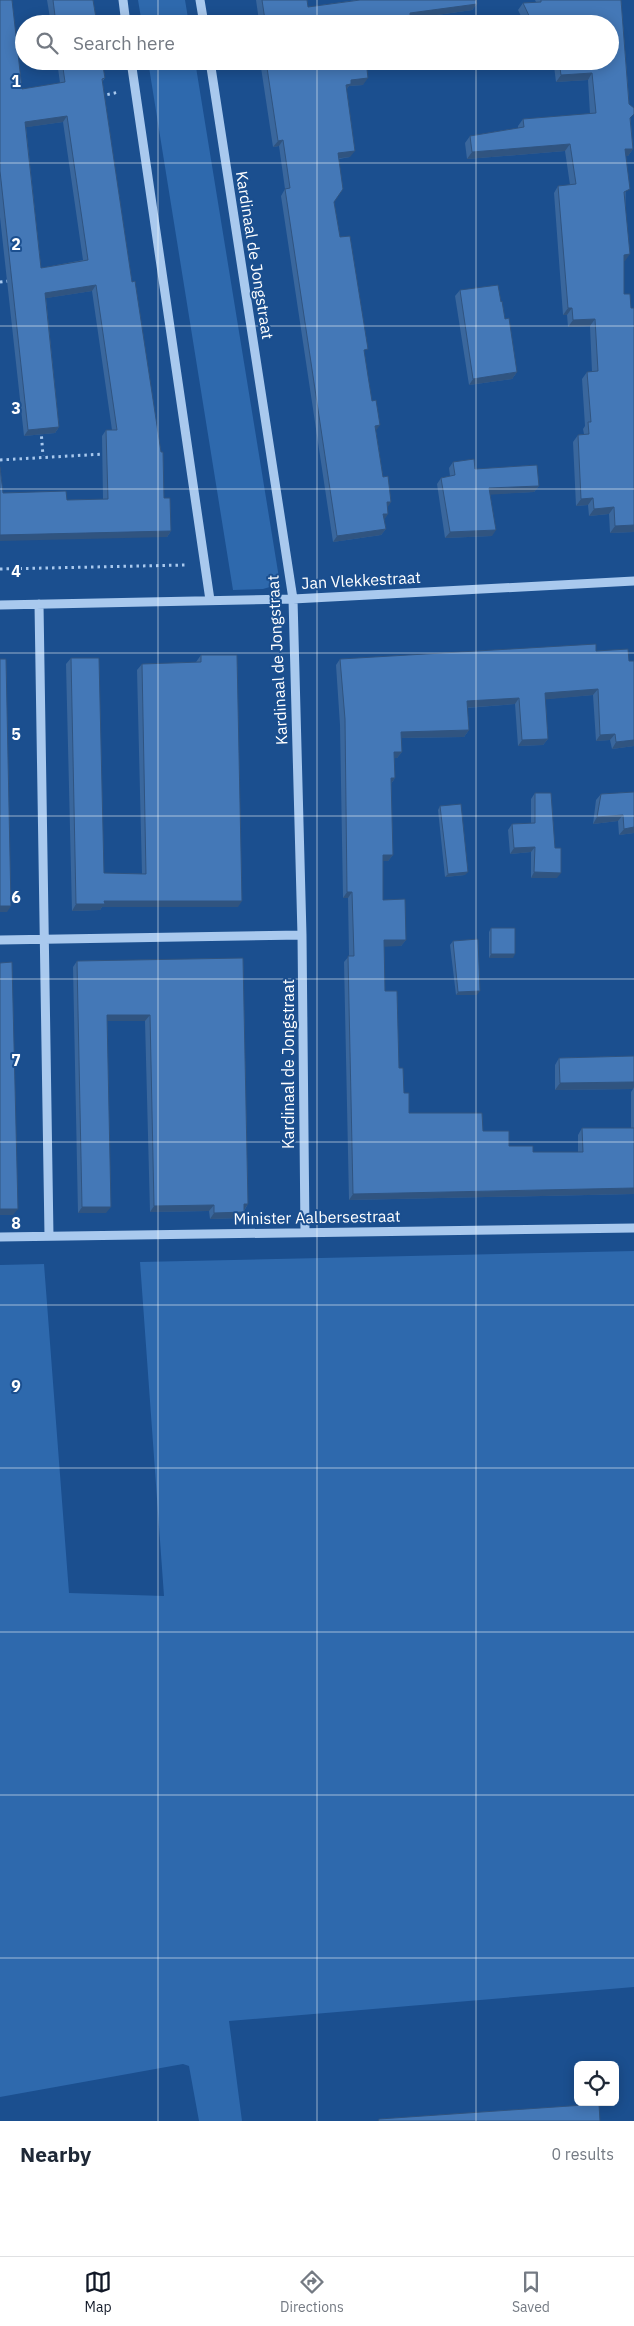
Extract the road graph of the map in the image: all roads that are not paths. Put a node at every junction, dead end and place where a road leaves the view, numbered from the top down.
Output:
1 (123, 0) edge
2 (200, 0) edge
3 (125, 15) edge
4 (202, 15) edge
5 (132, 70) edge
6 (211, 70) edge
7 (634, 581) edge
8 (293, 599) junction
9 (210, 600) junction
10 (39, 604) junction
11 (0, 605) edge
12 (302, 935) junction
13 (44, 939) junction
14 (0, 940) edge
15 (634, 1228) edge
16 (305, 1232) junction
17 (50, 1236) junction
18 (0, 1237) edge

1 - 3 street
2 - 4 street
5 - 9 street
6 - 8 street, Kardinaal de Jongstraat
7 - 8 street, Jan Vlekkestraat
8 - 9 street, Jan Vlekkestraat
8 - 12 street, Kardinaal de Jongstraat
9 - 10 street, Jan Vlekkestraat
10 - 11 street, Jan Vlekkestraat
10 - 13 street
12 - 13 street
12 - 16 street, Kardinaal de Jongstraat
13 - 14 street
13 - 17 street
15 - 16 street, Minister Aalbersestraat
16 - 17 street, Minister Aalbersestraat
17 - 18 street, Minister Aalbersestraat

